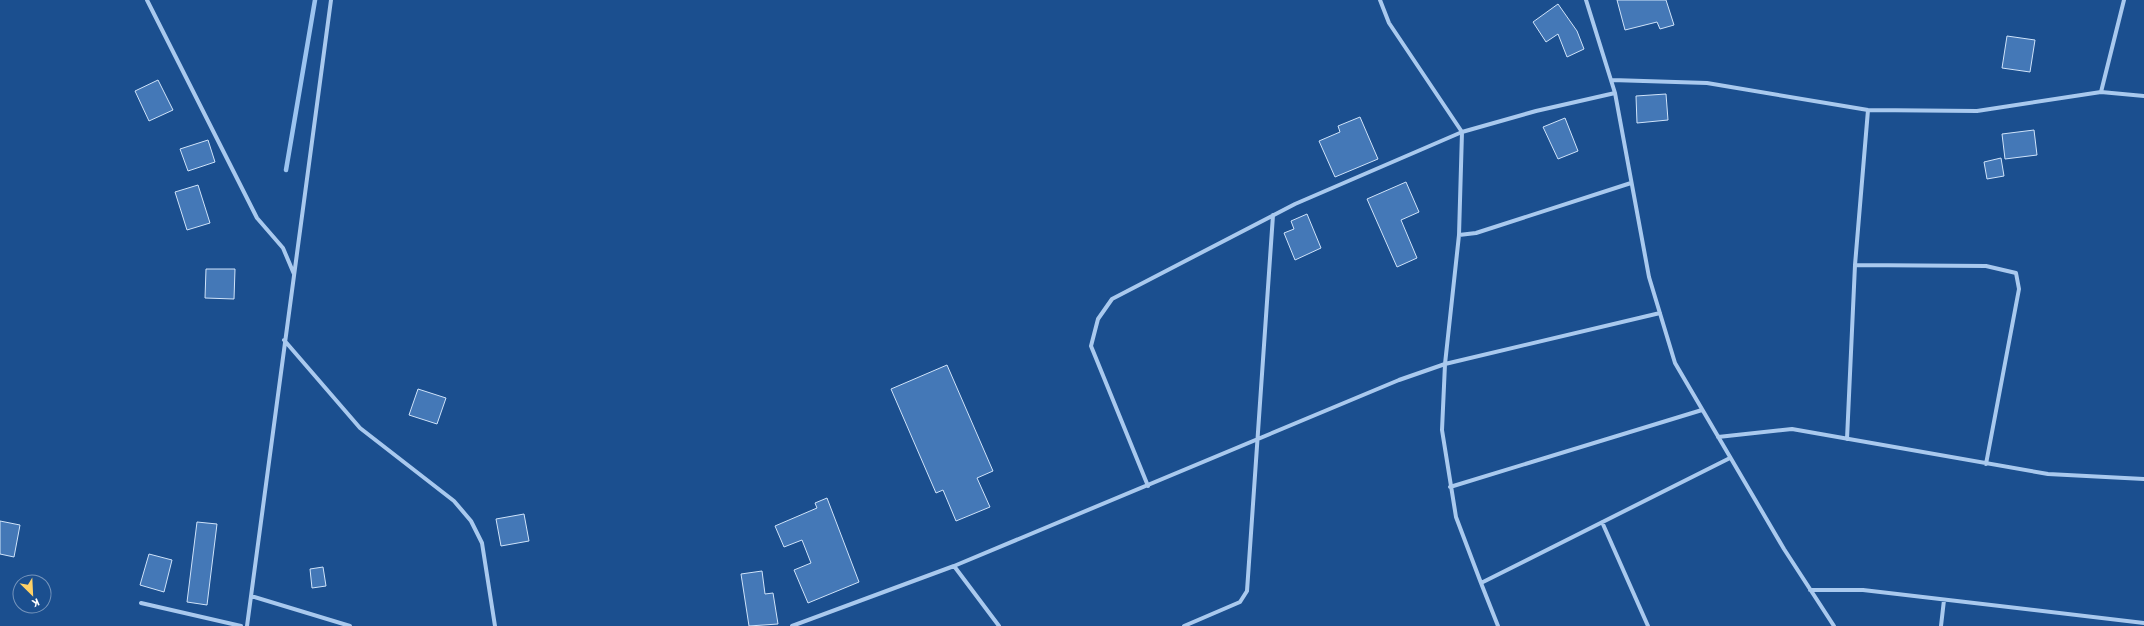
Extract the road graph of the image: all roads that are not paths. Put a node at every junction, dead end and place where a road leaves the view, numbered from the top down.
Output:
1 (147, 0) edge
2 (331, 0) edge
3 (1380, 0) edge
4 (1586, 0) edge
5 (2124, 0) edge
6 (1612, 80) junction
7 (2101, 92) junction
8 (1615, 93) junction
9 (2144, 96) edge
10 (1868, 110) junction
11 (1462, 132) junction
12 (1631, 183) junction
13 (1273, 215) junction
14 (1459, 235) junction
15 (1855, 264) junction
16 (294, 274) junction
17 (1660, 313) junction
18 (284, 340) junction
19 (1445, 364) junction
20 (1702, 410) junction
21 (1718, 437) junction
22 (1258, 439) junction
23 (1847, 439) junction
24 (1730, 458) junction
25 (1986, 464) junction
26 (2144, 479) edge
27 (1148, 486) junction
28 (1450, 487) junction
29 (1602, 522) junction
30 (954, 566) junction
31 (1481, 583) junction
32 (1810, 590) junction
33 (251, 596) junction
34 (1944, 600) junction
35 (141, 603) dead end
36 (2144, 623) edge
37 (241, 626) edge
38 (247, 626) edge
39 (350, 626) edge
40 (495, 626) edge
41 (792, 626) edge
42 (999, 626) edge
43 (1184, 626) edge
44 (1498, 626) edge
45 (1648, 626) edge
46 (1834, 626) edge
47 (1941, 626) edge

1 - 16 street
2 - 16 street
3 - 11 street
4 - 6 street
5 - 7 street
6 - 8 street
6 - 10 street
7 - 9 street
7 - 10 street
8 - 11 street
8 - 12 street
10 - 15 street
11 - 13 street
11 - 14 street
12 - 14 street
12 - 17 street
13 - 22 street
13 - 27 street
14 - 19 street
15 - 23 street
15 - 25 street
16 - 18 street
17 - 19 street
17 - 20 street
18 - 33 street
18 - 40 street
19 - 22 street
19 - 28 street
20 - 21 street
20 - 28 street
21 - 23 street
21 - 24 street
22 - 27 street
22 - 43 street
23 - 25 street
24 - 29 street
24 - 32 street
25 - 26 street
27 - 30 street
28 - 31 street
29 - 31 street
29 - 45 street
30 - 41 street
30 - 42 street
31 - 44 street
32 - 34 street
32 - 46 street
33 - 38 street
33 - 39 street
34 - 36 street
34 - 47 street
35 - 37 street

